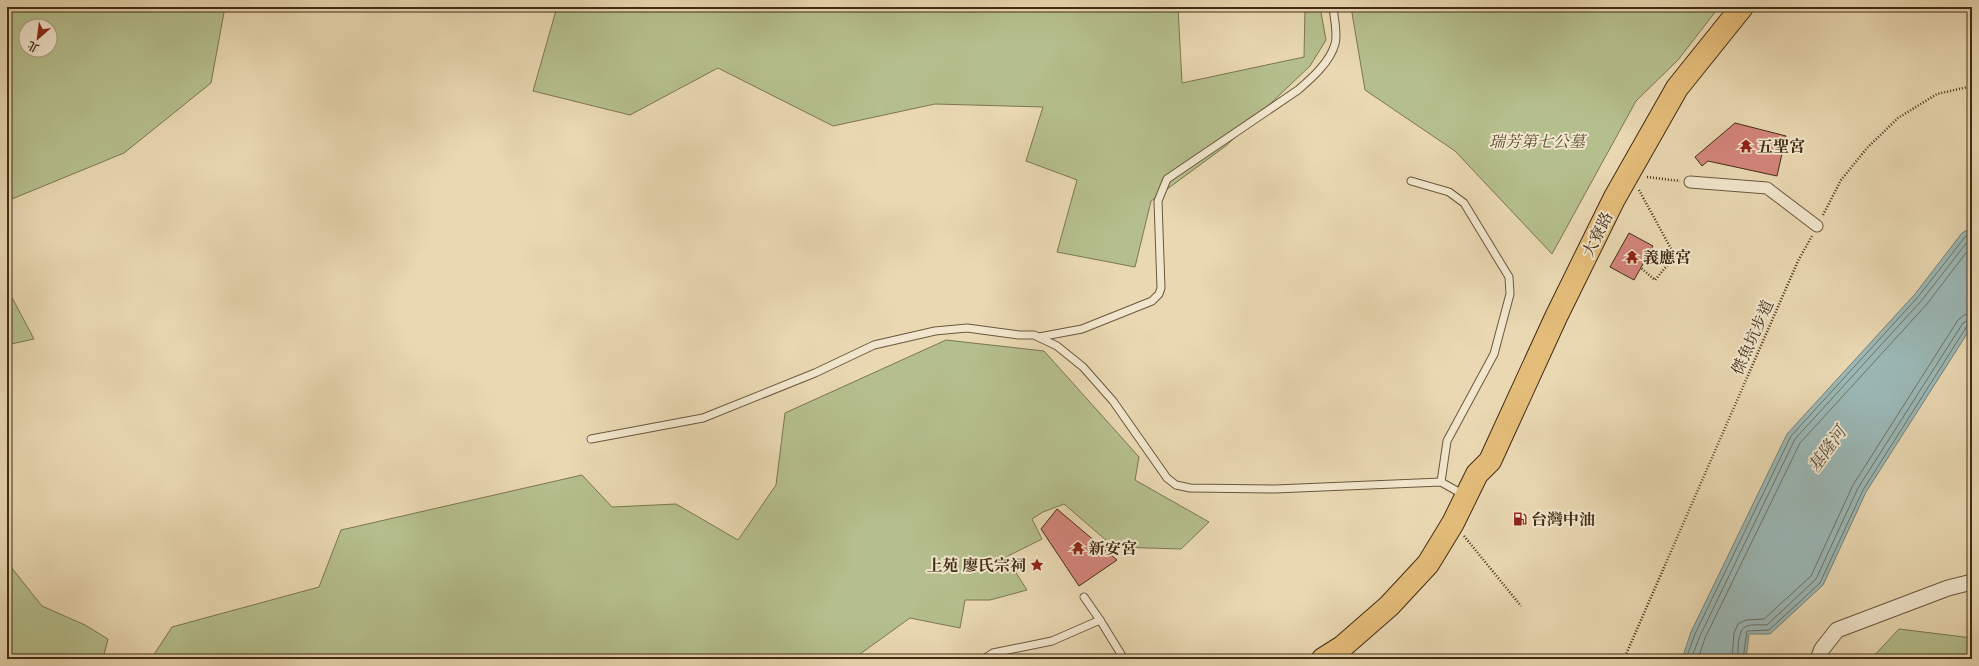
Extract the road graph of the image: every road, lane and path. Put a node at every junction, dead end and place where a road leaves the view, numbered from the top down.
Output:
1 (1333, 7) edge
2 (1728, 7) edge
3 (1742, 7) edge
4 (1972, 86) edge
5 (1645, 177) dead end
6 (1411, 181) dead end
7 (1690, 182) joint
8 (1638, 189) dead end
9 (1817, 226) junction
10 (1641, 268) dead end
11 (1039, 337) junction
12 (591, 439) dead end
13 (1477, 474) junction
14 (1441, 482) junction
15 (1460, 509) junction
16 (1972, 582) edge
17 (1084, 597) dead end
18 (1521, 606) dead end
19 (1100, 620) junction
20 (984, 659) edge
21 (1124, 659) edge
22 (1323, 659) edge
23 (1624, 659) edge
24 (1818, 659) edge

1 - 11 lane
2 - 13 main road, 大寮路
3 - 13 main road, 大寮路
4 - 9 path, 傑魚坑步道
5 - 7 path
6 - 14 lane
7 - 9 street
8 - 10 path
9 - 23 path, 傑魚坑步道
11 - 12 lane
11 - 14 lane
13 - 15 main road, 大寮路
14 - 15 lane
15 - 18 path
15 - 22 main road, 大寮路
16 - 24 street
17 - 19 lane
19 - 20 lane
19 - 21 lane

